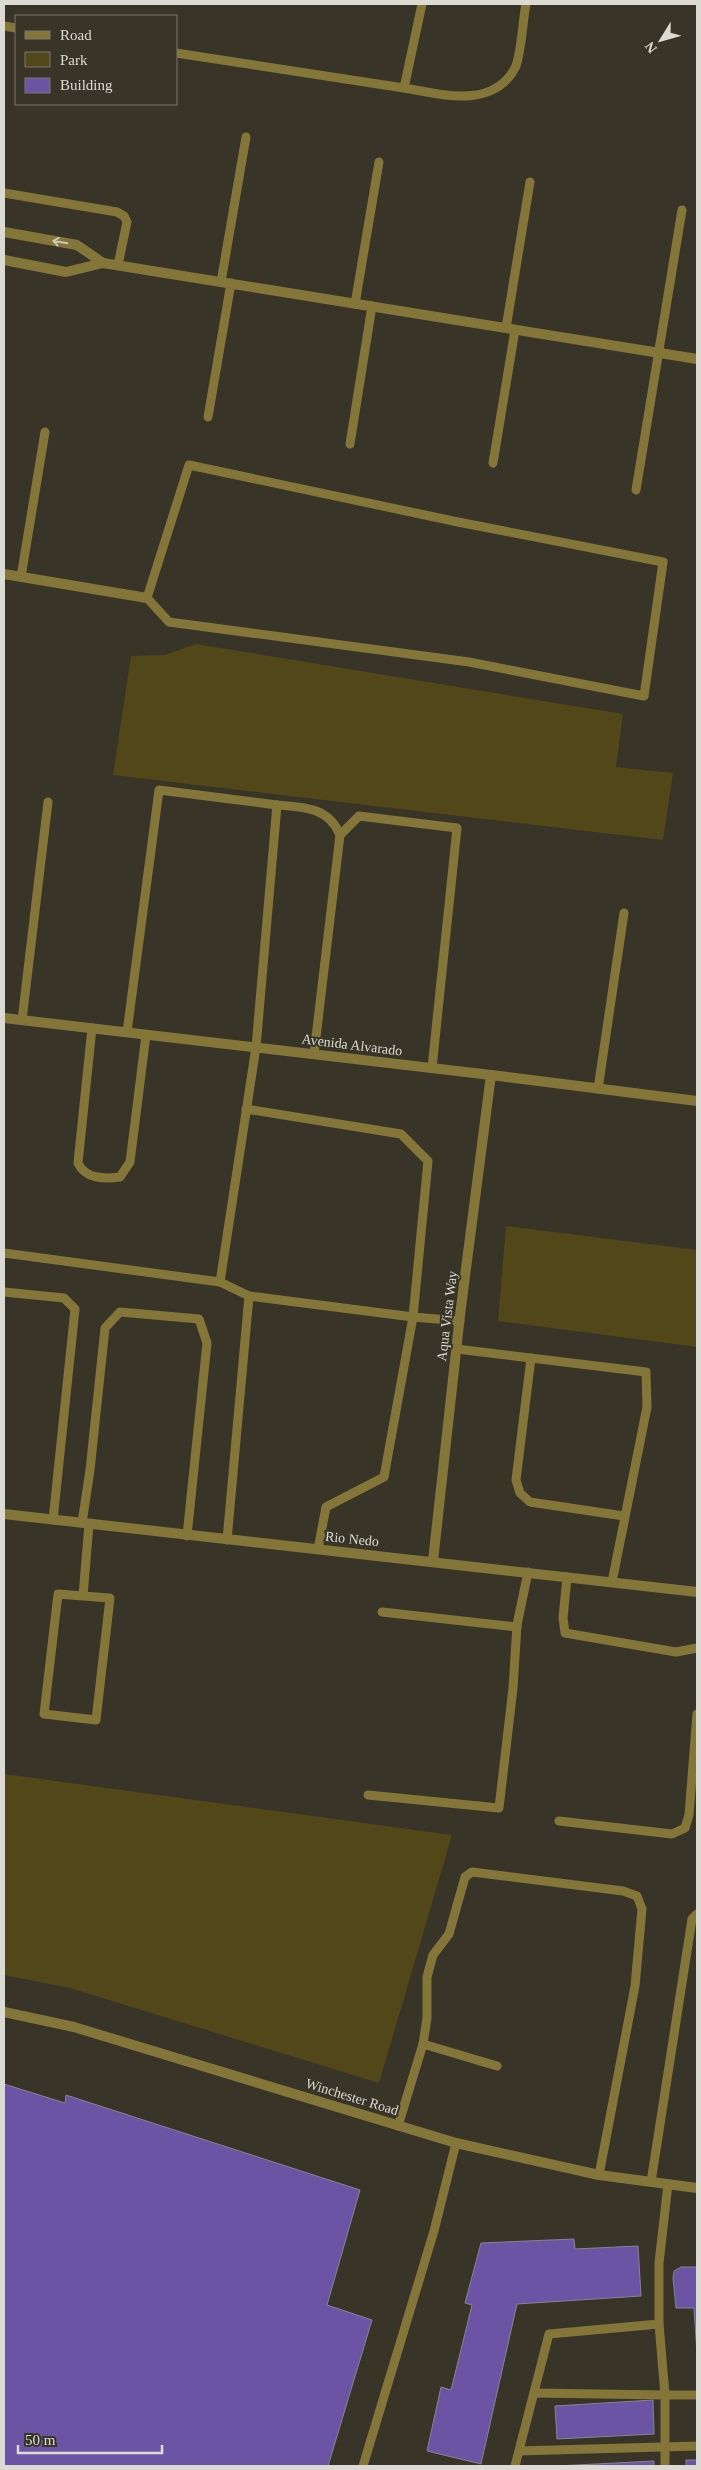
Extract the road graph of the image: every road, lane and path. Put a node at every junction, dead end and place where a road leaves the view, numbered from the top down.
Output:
1 (422, 4) edge
2 (526, 4) edge
3 (178, 53) edge
4 (404, 88) junction
5 (246, 137) dead end
6 (379, 162) dead end
7 (530, 182) dead end
8 (4, 193) edge
9 (682, 210) dead end
10 (4, 232) edge
11 (4, 260) edge
12 (103, 263) junction
13 (118, 265) junction
14 (226, 283) junction
15 (355, 304) junction
16 (372, 306) junction
17 (511, 329) junction
18 (658, 353) junction
19 (697, 359) edge
20 (208, 417) dead end
21 (45, 432) dead end
22 (350, 444) dead end
23 (493, 463) dead end
24 (636, 490) dead end
25 (4, 574) edge
26 (21, 577) junction
27 (147, 598) junction
28 (48, 802) dead end
29 (277, 805) junction
30 (340, 835) junction
31 (624, 914) dead end
32 (4, 1018) edge
33 (22, 1020) junction
34 (92, 1028) junction
35 (126, 1032) junction
36 (146, 1035) junction
37 (256, 1048) junction
38 (314, 1054) junction
39 (432, 1068) junction
40 (491, 1075) junction
41 (598, 1089) junction
42 (697, 1101) edge
43 (246, 1110) junction
44 (4, 1253) edge
45 (220, 1282) junction
46 (4, 1292) edge
47 (249, 1296) junction
48 (412, 1317) junction
49 (460, 1321) junction
50 (457, 1349) junction
51 (531, 1358) junction
52 (4, 1514) edge
53 (624, 1516) junction
54 (53, 1520) junction
55 (86, 1524) junction
56 (187, 1536) junction
57 (227, 1540) junction
58 (318, 1549) junction
59 (433, 1561) junction
60 (528, 1572) junction
61 (567, 1576) junction
62 (612, 1582) junction
63 (697, 1592) edge
64 (83, 1596) junction
65 (382, 1612) dead end
66 (517, 1627) junction
67 (697, 1648) edge
68 (697, 1714) edge
69 (368, 1795) dead end
70 (559, 1821) dead end
71 (697, 1914) edge
72 (4, 2012) edge
73 (423, 2044) junction
74 (496, 2066) dead end
75 (398, 2126) junction
76 (456, 2143) junction
77 (598, 2175) junction
78 (651, 2182) junction
79 (668, 2184) junction
80 (697, 2188) edge
81 (659, 2324) junction
82 (534, 2393) junction
83 (666, 2395) junction
84 (697, 2395) edge
85 (697, 2446) edge
86 (665, 2448) junction
87 (519, 2451) junction
88 (363, 2466) edge
89 (515, 2466) edge
90 (665, 2466) edge

1 - 4 lane
2 - 4 lane
3 - 4 lane
5 - 14 lane
6 - 15 lane
7 - 17 lane
8 - 13 lane
9 - 18 lane
12 -> 10 street
11 - 12 street
12 - 13 street
13 - 14 street
14 - 15 street
14 - 20 lane
15 - 16 street
16 - 17 street
16 - 22 lane
17 - 18 street
17 - 23 lane
18 - 19 street
18 - 24 lane
21 - 26 lane
25 - 26 street
26 - 27 street
27 - 27 lane
28 - 33 lane
29 - 30 lane
29 - 35 lane
29 - 37 lane
30 - 38 lane
30 - 39 lane
31 - 41 lane
32 - 33 street, Avenida Alvarado
33 - 34 street, Avenida Alvarado
34 - 35 street, Avenida Alvarado
34 - 36 lane
35 - 36 street, Avenida Alvarado
36 - 37 street, Avenida Alvarado
37 - 38 street, Avenida Alvarado
37 - 43 lane
38 - 39 street, Avenida Alvarado
39 - 40 street, Avenida Alvarado
40 - 41 street, Avenida Alvarado
40 - 49 street, Aqua Vista Way
41 - 42 street, Avenida Alvarado
43 - 45 lane
43 - 48 lane
44 - 45 lane
45 - 47 lane
46 - 54 lane
47 - 48 lane
47 - 57 lane
48 - 49 lane
48 - 58 lane
49 - 50 street, Aqua Vista Way
50 - 51 lane
50 - 59 street, Aqua Vista Way
51 - 53 lane
51 - 53 lane
52 - 54 street, Rio Nedo
53 - 62 lane
54 - 55 street, Rio Nedo
55 - 56 street, Rio Nedo
55 - 56 lane
55 - 64 lane
56 - 57 street, Rio Nedo
57 - 58 street, Rio Nedo
58 - 59 street, Rio Nedo
59 - 60 street, Rio Nedo
60 - 61 street, Rio Nedo
60 - 66 lane
61 - 62 street, Rio Nedo
61 - 67 lane
62 - 63 street, Rio Nedo
64 - 64 lane
65 - 66 lane
66 - 69 lane
68 - 70 lane
71 - 78 lane
72 - 75 street, Winchester Road
73 - 74 lane
73 - 75 lane
73 - 77 lane
75 - 76 street, Winchester Road
76 - 77 street, Winchester Road
76 - 88 lane
77 - 78 street, Winchester Road
78 - 79 street, Winchester Road
79 - 80 street, Winchester Road
79 - 81 lane
81 - 82 lane
81 - 83 lane
82 - 83 lane
82 - 87 lane
83 - 84 lane
83 - 86 lane
85 - 86 lane
86 - 87 lane
86 - 90 lane
87 - 89 lane

